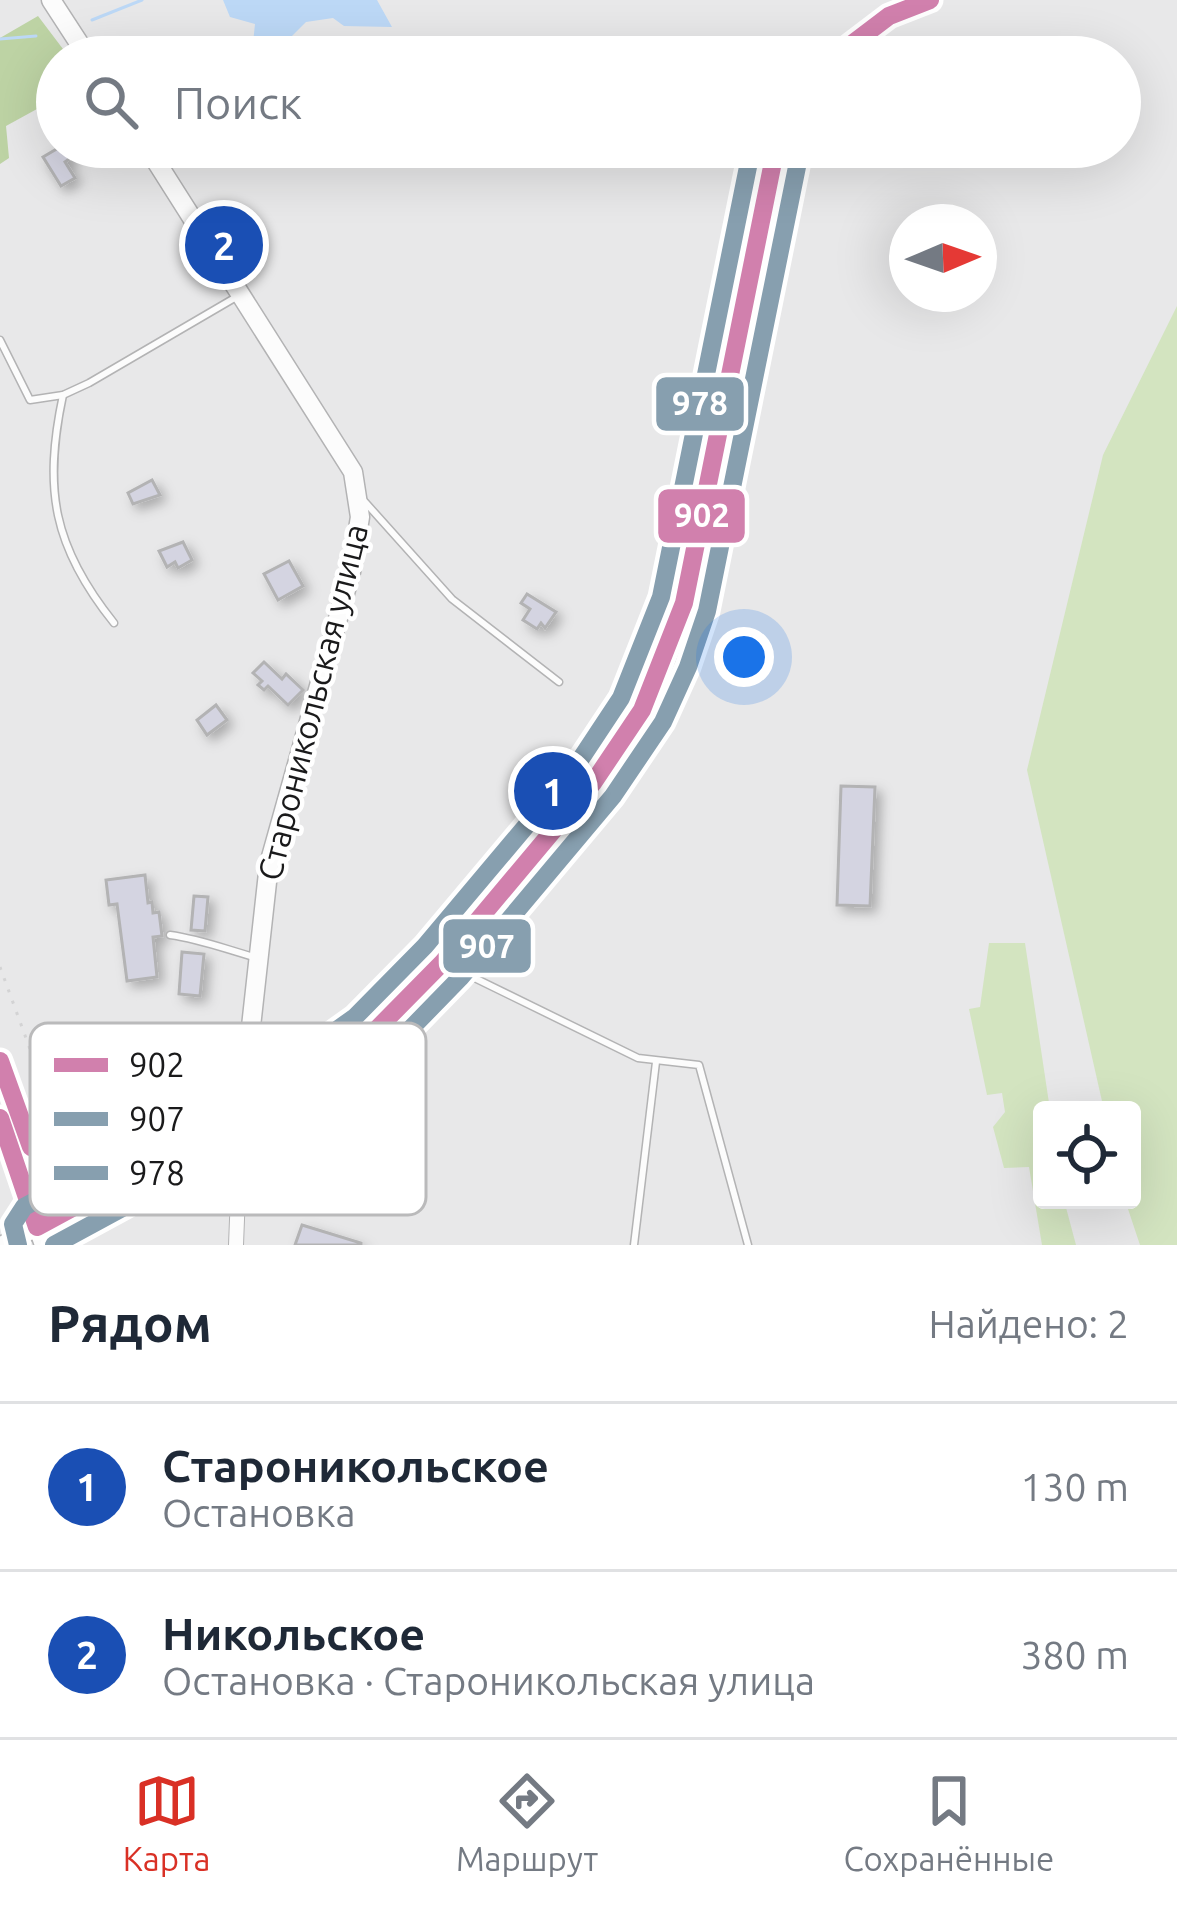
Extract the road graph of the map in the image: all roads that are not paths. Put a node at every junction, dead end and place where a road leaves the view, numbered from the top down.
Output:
1 (51, 0) edge
2 (930, 0) edge
3 (74, 36) edge
4 (863, 36) edge
5 (160, 168) edge
6 (772, 168) edge
7 (241, 295) junction
8 (0, 340) edge
9 (63, 395) junction
10 (359, 495) junction
11 (114, 623) dead end
12 (559, 682) dead end
13 (170, 935) dead end
14 (258, 958) junction
15 (443, 962) junction
16 (251, 1023) edge
17 (383, 1023) edge
18 (0, 1061) edge
19 (656, 1062) junction
20 (0, 1118) edge
21 (30, 1143) edge
22 (30, 1204) edge
23 (237, 1215) edge
24 (57, 1216) joint
25 (41, 1236) edge
26 (3, 1245) edge
27 (67, 1245) edge
28 (236, 1245) edge
29 (634, 1245) edge
30 (748, 1245) edge

1 - 3 main road
2 - 4 main road
5 - 7 main road, Староникольская улица
6 - 15 main road
7 - 9 lane
7 - 10 main road, Староникольская улица
8 - 9 lane
9 - 11 lane
10 - 12 lane
10 - 14 main road, Староникольская улица
13 - 14 lane
14 - 16 main road, Староникольская улица
15 - 17 main road
15 - 19 lane
18 - 21 main road
19 - 29 lane
19 - 30 lane
20 - 22 main road
23 - 28 street, Староникольская улица
24 - 25 main road
24 - 27 main road
25 - 26 main road

